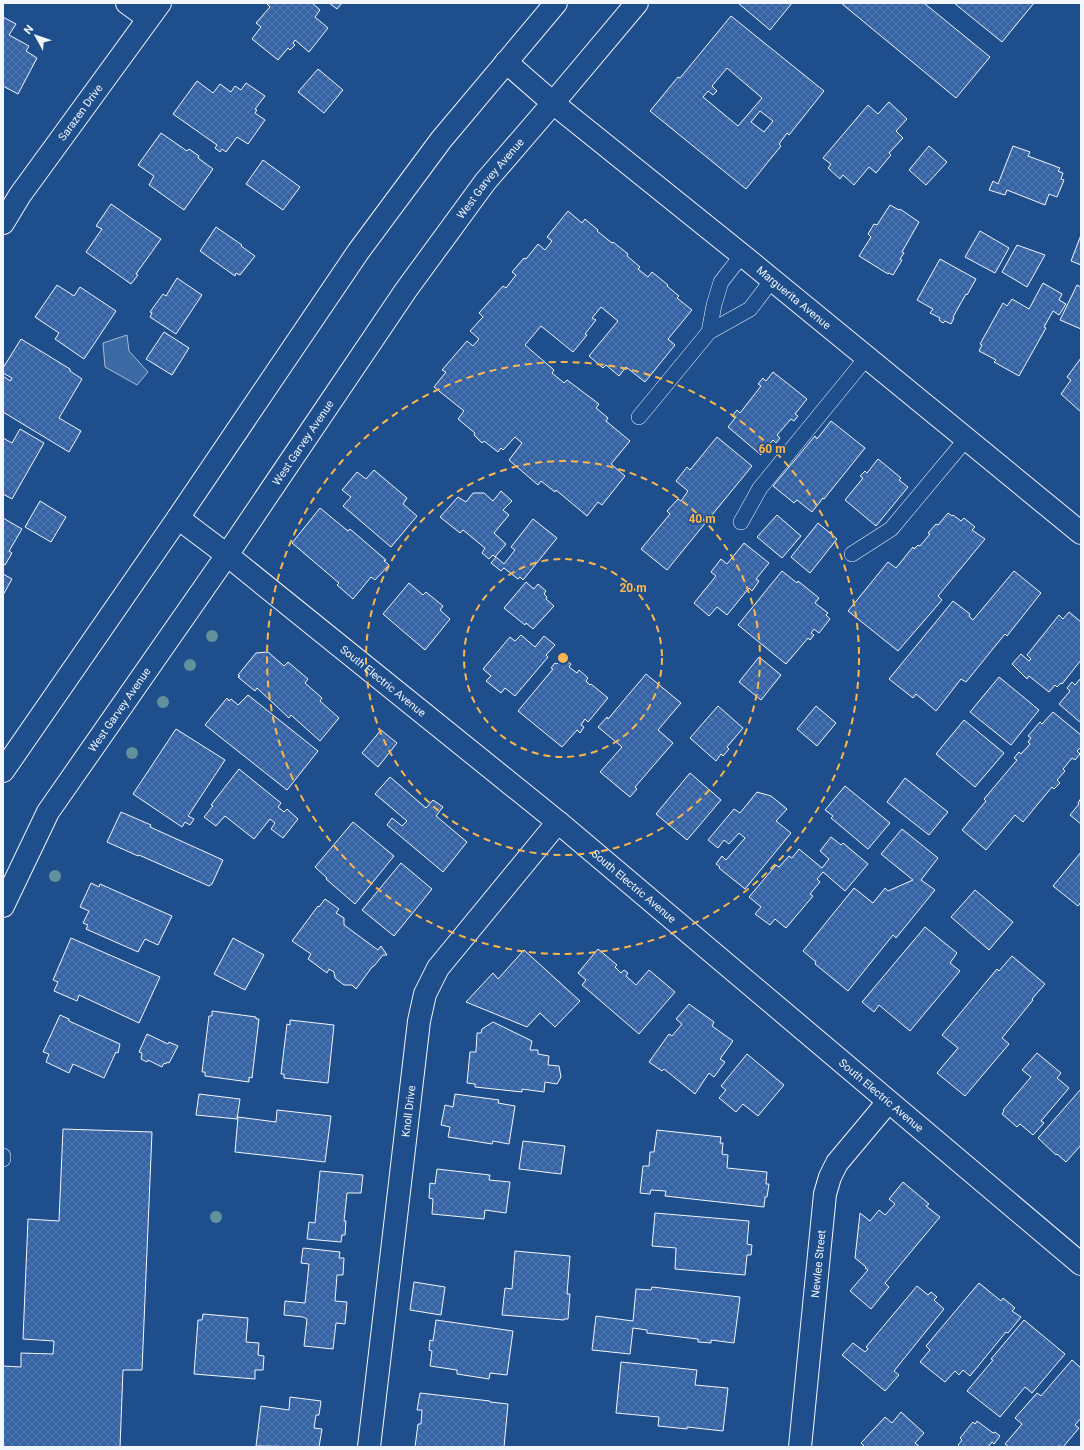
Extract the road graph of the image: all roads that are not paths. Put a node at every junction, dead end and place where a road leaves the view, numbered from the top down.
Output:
1 (127, 3) edge
2 (556, 3) edge
3 (637, 3) edge
4 (154, 10) edge
5 (506, 62) junction
6 (553, 103) junction
7 (3, 223) edge
8 (742, 255) junction
9 (772, 280) junction
10 (709, 332) junction
11 (867, 356) junction
12 (639, 417) dead end
13 (967, 438) junction
14 (178, 518) junction
15 (741, 522) dead end
16 (1081, 533) edge
17 (852, 554) dead end
18 (227, 555) junction
19 (3, 771) edge
20 (558, 822) junction
21 (3, 906) edge
22 (888, 1102) junction
23 (3, 1156) edge
24 (3, 1159) edge
25 (1081, 1264) edge
26 (369, 1447) edge
27 (800, 1447) edge

1 - 4 street
2 - 5 street
3 - 6 street, West Garvey Avenue
4 - 7 street, Sarazen Drive
5 - 6 street, Marguerita Avenue
5 - 14 street
6 - 8 street, Marguerita Avenue
6 - 18 street, West Garvey Avenue
8 - 9 street, Marguerita Avenue
8 - 10 lane
9 - 10 lane
9 - 11 street, Marguerita Avenue
10 - 12 lane
11 - 13 street, Marguerita Avenue
11 - 15 lane
13 - 16 street, Marguerita Avenue
13 - 17 lane
14 - 18 street, South Electric Avenue
14 - 19 street
18 - 20 street, South Electric Avenue
18 - 21 street, West Garvey Avenue
20 - 22 street, South Electric Avenue
20 - 26 street, Knoll Drive
22 - 25 street, South Electric Avenue
22 - 27 street, Newlee Street
23 - 24 lane

